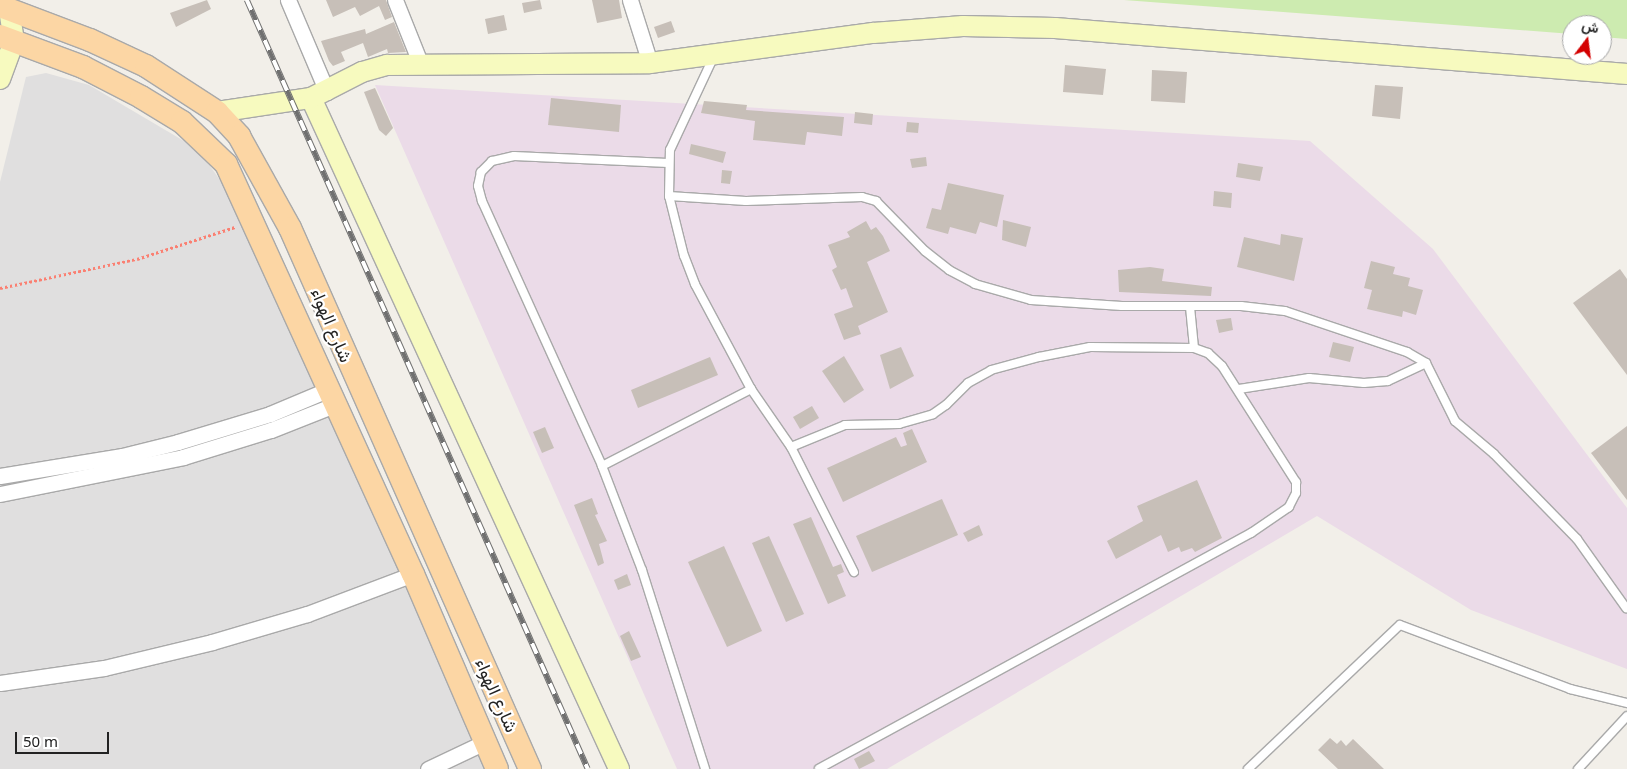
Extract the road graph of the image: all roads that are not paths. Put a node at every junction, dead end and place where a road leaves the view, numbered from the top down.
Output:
1 (288, 0) edge
2 (395, 0) edge
3 (630, 0) edge
4 (15, 7) edge
5 (7, 39) edge
6 (715, 52) junction
7 (650, 63) junction
8 (421, 65) junction
9 (1627, 74) edge
10 (0, 79) edge
11 (319, 95) junction
12 (218, 112) junction
13 (668, 163) junction
14 (669, 196) junction
15 (1190, 306) junction
16 (1194, 348) junction
17 (1426, 363) junction
18 (751, 389) junction
19 (1239, 389) junction
20 (331, 398) junction
21 (791, 447) junction
22 (602, 466) junction
23 (0, 476) edge
24 (0, 494) edge
25 (854, 572) dead end
26 (413, 574) junction
27 (1626, 608) dead end
28 (0, 683) edge
29 (1627, 703) edge
30 (1627, 716) edge
31 (485, 742) junction
32 (428, 769) edge
33 (497, 769) edge
34 (530, 769) edge
35 (619, 769) edge
36 (705, 769) edge
37 (819, 769) edge
38 (1248, 769) edge
39 (1578, 769) edge

1 - 11 street
2 - 8 street
3 - 7 street
4 - 5 street
4 - 12 main road, شارع الهواء
5 - 10 street
5 - 20 main road, شارع الهواء
6 - 7 street
6 - 9 street
6 - 13 lane
7 - 8 street
8 - 11 street
11 - 12 street
11 - 35 street
12 - 34 main road, شارع الهواء
13 - 14 lane
13 - 22 lane
14 - 15 lane
14 - 18 lane
15 - 16 lane
15 - 17 lane
16 - 19 lane
16 - 21 lane
17 - 19 lane
17 - 27 lane
18 - 21 lane
18 - 22 lane
19 - 37 lane
20 - 23 street
20 - 24 street
20 - 26 main road, شارع الهواء
21 - 25 lane
22 - 36 lane
26 - 28 street
26 - 31 main road, شارع الهواء
29 - 38 lane
30 - 39 lane
31 - 32 street
31 - 33 main road, شارع الهواء

